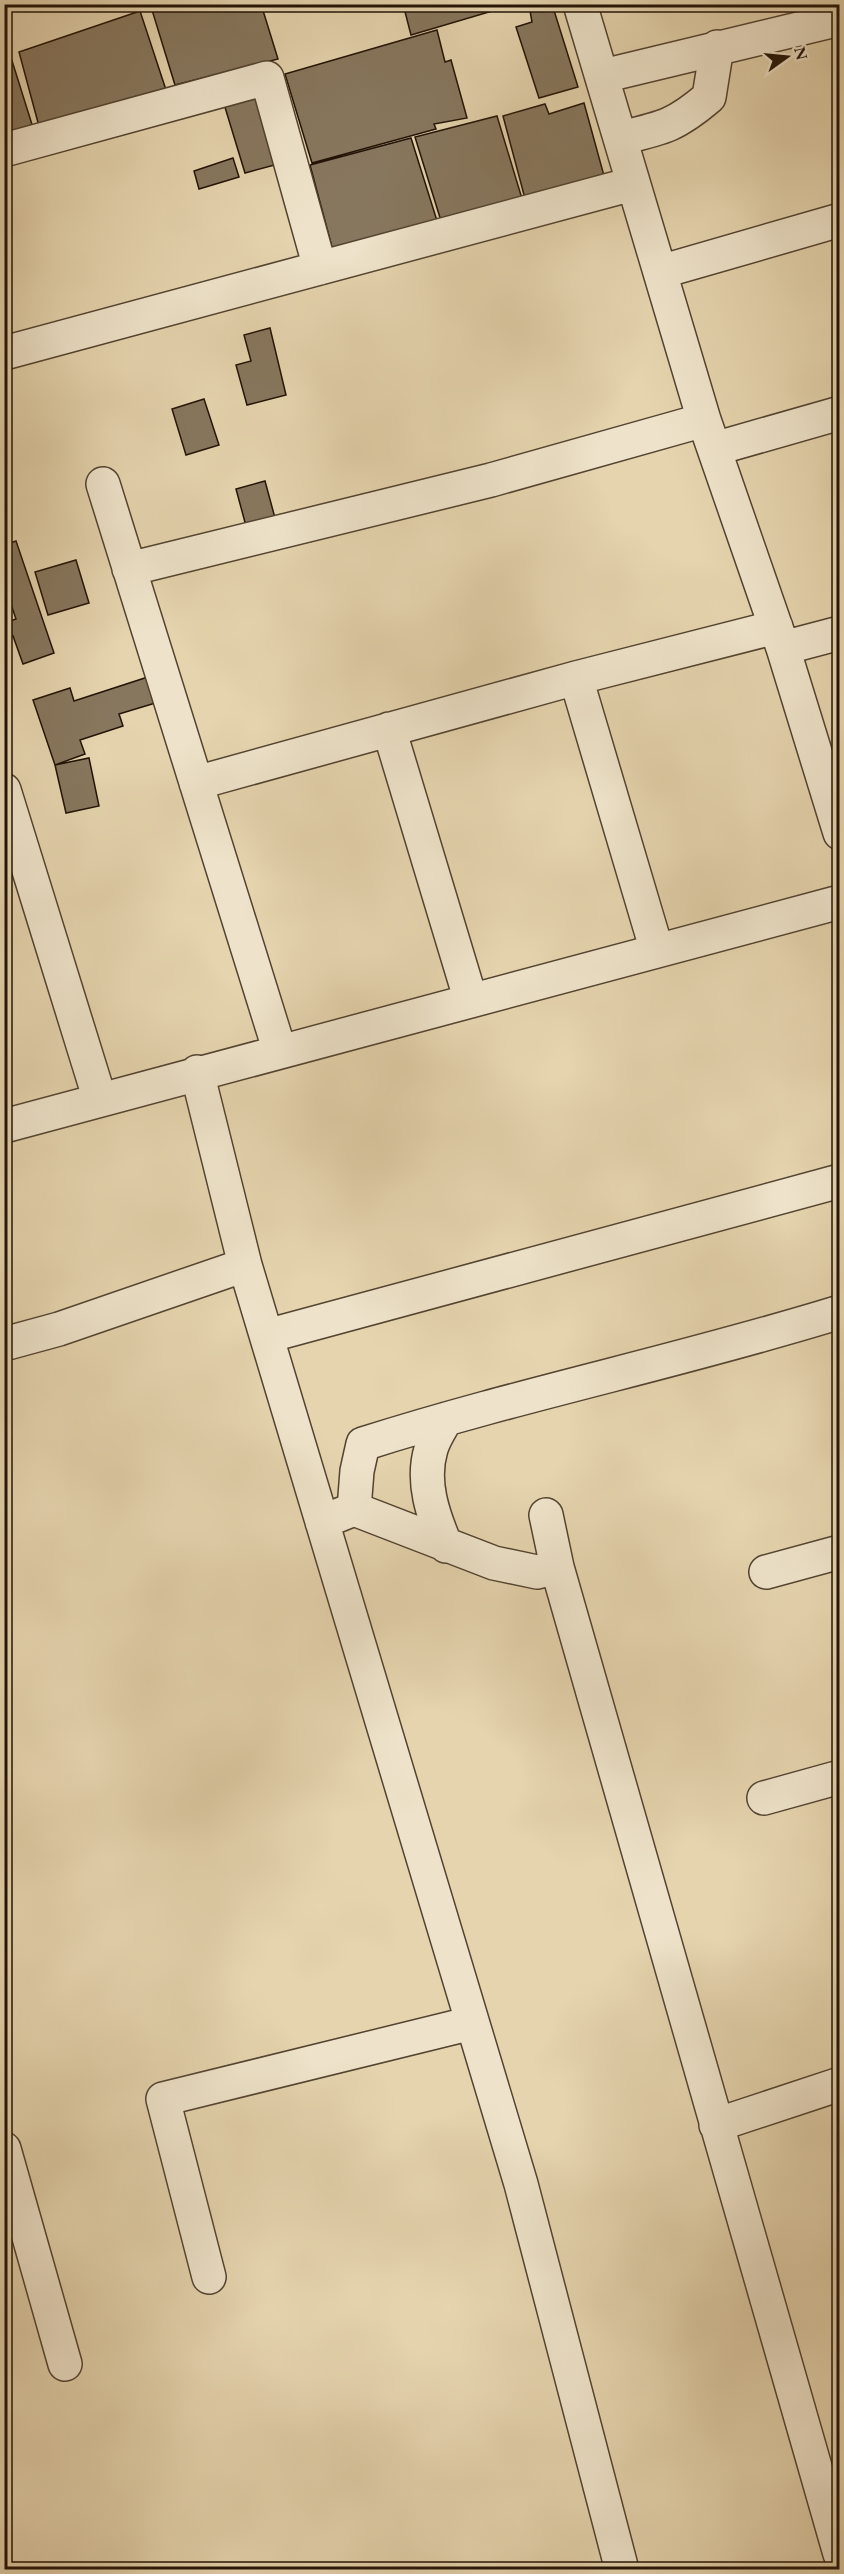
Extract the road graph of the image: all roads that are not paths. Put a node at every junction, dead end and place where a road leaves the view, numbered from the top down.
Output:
1 (580, 4) edge
2 (840, 19) edge
3 (717, 47) junction
4 (603, 76) junction
5 (620, 138) junction
6 (4, 150) edge
7 (632, 184) junction
8 (840, 220) edge
9 (320, 268) junction
10 (660, 272) junction
11 (4, 353) edge
12 (840, 413) edge
13 (709, 435) junction
14 (103, 484) dead end
15 (129, 569) junction
16 (840, 633) edge
17 (780, 638) junction
18 (576, 678) junction
19 (389, 729) junction
20 (196, 783) junction
21 (4, 790) edge
22 (840, 833) edge
23 (840, 902) edge
24 (657, 951) junction
25 (471, 1001) junction
26 (280, 1052) junction
27 (197, 1072) junction
28 (100, 1100) junction
29 (4, 1126) edge
30 (840, 1181) edge
31 (245, 1265) junction
32 (840, 1312) edge
33 (267, 1336) junction
34 (4, 1344) edge
35 (446, 1419) junction
36 (354, 1509) junction
37 (546, 1515) dead end
38 (322, 1522) junction
39 (446, 1546) junction
40 (840, 1552) edge
41 (557, 1567) junction
42 (766, 1572) dead end
43 (840, 1777) edge
44 (764, 1798) dead end
45 (472, 2023) junction
46 (840, 2084) edge
47 (716, 2125) junction
48 (4, 2149) edge
49 (210, 2277) dead end
50 (65, 2364) dead end
51 (840, 2554) edge
52 (622, 2570) edge

1 - 4 street
2 - 3 street
3 - 4 street
3 - 5 street
4 - 5 street
5 - 7 street
6 - 9 street
7 - 9 street
7 - 10 street
8 - 10 street
9 - 11 street
10 - 13 street
12 - 13 street
13 - 15 street
13 - 17 street
14 - 15 street
15 - 20 street
16 - 17 street
17 - 18 street
17 - 22 street
18 - 19 street
18 - 24 street
19 - 20 street
19 - 25 street
20 - 26 street
21 - 28 street
23 - 24 street
24 - 25 street
25 - 26 street
26 - 27 street
27 - 28 street
27 - 31 street
28 - 29 street
30 - 33 street
31 - 33 street
31 - 34 street
32 - 35 street
33 - 38 street
35 - 36 street
35 - 39 street
36 - 38 street
36 - 39 street
37 - 41 street
38 - 45 street
39 - 41 street
40 - 42 street
41 - 47 street
43 - 44 street
45 - 49 street
45 - 52 street
46 - 47 street
47 - 51 street
48 - 50 street

